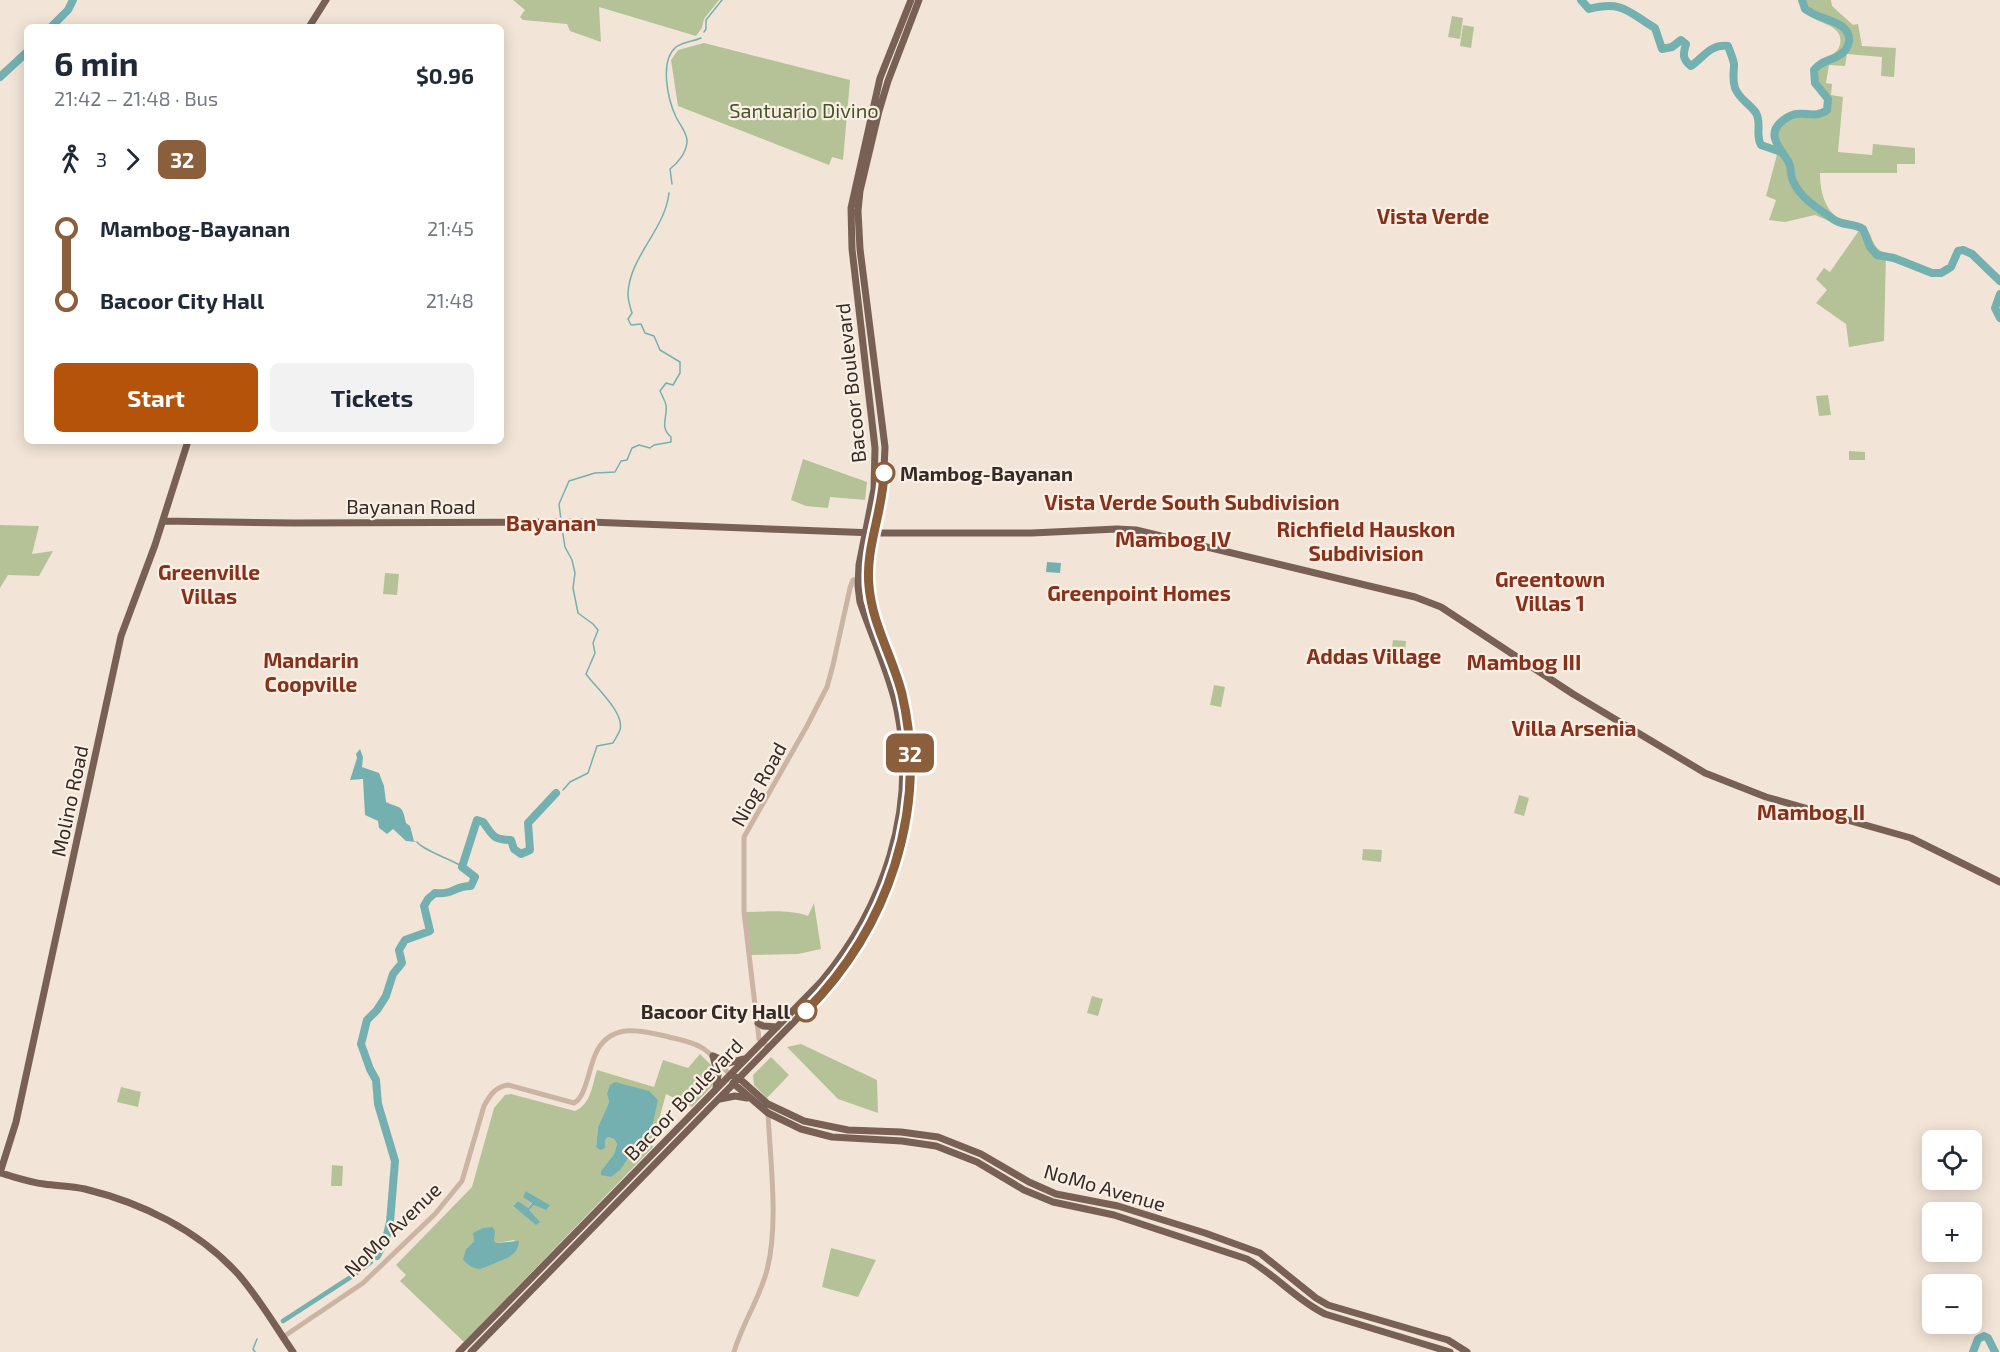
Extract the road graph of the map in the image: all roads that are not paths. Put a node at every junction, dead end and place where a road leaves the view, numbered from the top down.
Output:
1 (326, 0) edge
2 (911, 0) edge
3 (919, 0) edge
4 (311, 24) edge
5 (187, 444) edge
6 (164, 521) junction
7 (866, 532) junction
8 (875, 533) junction
9 (858, 579) junction
10 (885, 642) junction
11 (876, 645) junction
12 (2000, 882) edge
13 (862, 932) junction
14 (758, 1023) junction
15 (777, 1028) junction
16 (763, 1042) junction
17 (769, 1048) junction
18 (713, 1056) junction
19 (748, 1056) junction
20 (750, 1068) junction
21 (730, 1075) junction
22 (740, 1079) junction
23 (733, 1085) junction
24 (716, 1090) junction
25 (753, 1090) junction
26 (720, 1099) junction
27 (749, 1099) junction
28 (768, 1104) junction
29 (768, 1113) junction
30 (0, 1173) edge
31 (1056, 1194) junction
32 (1053, 1202) junction
33 (283, 1337) junction
34 (293, 1352) edge
35 (459, 1352) edge
36 (471, 1352) edge
37 (734, 1352) edge
38 (1450, 1352) edge
39 (1467, 1352) edge

1 - 4 main road
2 - 7 main road, Bacoor Boulevard
3 - 8 main road, Bacoor Boulevard
5 - 6 main road, Molino Road
6 - 7 main road, Bayanan Road
6 - 30 main road, Molino Road
7 - 8 main road, Bayanan Road
7 - 9 main road, Bacoor Boulevard
8 - 10 main road, Bacoor Boulevard
8 - 12 main road, Bayanan Road
9 - 11 main road, Bacoor Boulevard
9 - 14 street, Niog Road
10 - 11 main road
10 - 13 main road, Bacoor Boulevard
11 - 13 main road, Bacoor Boulevard
13 - 15 main road, Bacoor Boulevard
13 - 17 main road, Bacoor Boulevard
14 - 15 main road
14 - 16 street, Niog Road
15 - 16 main road, Bacoor Boulevard
16 - 17 street
16 - 19 main road, Bacoor Boulevard
17 - 20 main road, Bacoor Boulevard
18 - 19 main road
18 - 21 street, NoMo Avenue
18 - 24 main road
18 - 33 street, NoMo Avenue
19 - 21 main road, Bacoor Boulevard
20 - 22 main road, Bacoor Boulevard
20 - 25 main road
21 - 22 main road, NoMo Avenue
21 - 23 main road, NoMo Avenue
21 - 24 main road, Bacoor Boulevard
22 - 23 main road, Bacoor Boulevard
22 - 25 main road, NoMo Avenue
23 - 26 main road, Bacoor Boulevard
23 - 27 main road, NoMo Avenue
24 - 35 main road, Bacoor Boulevard
25 - 28 main road, NoMo Avenue
26 - 27 main road
26 - 36 main road, Bacoor Boulevard
27 - 29 main road, NoMo Avenue
28 - 29 street
28 - 31 main road, NoMo Avenue
29 - 32 main road, NoMo Avenue
29 - 37 street
30 - 33 main road
31 - 32 main road
31 - 39 main road, NoMo Avenue
32 - 38 main road, NoMo Avenue
33 - 34 main road

